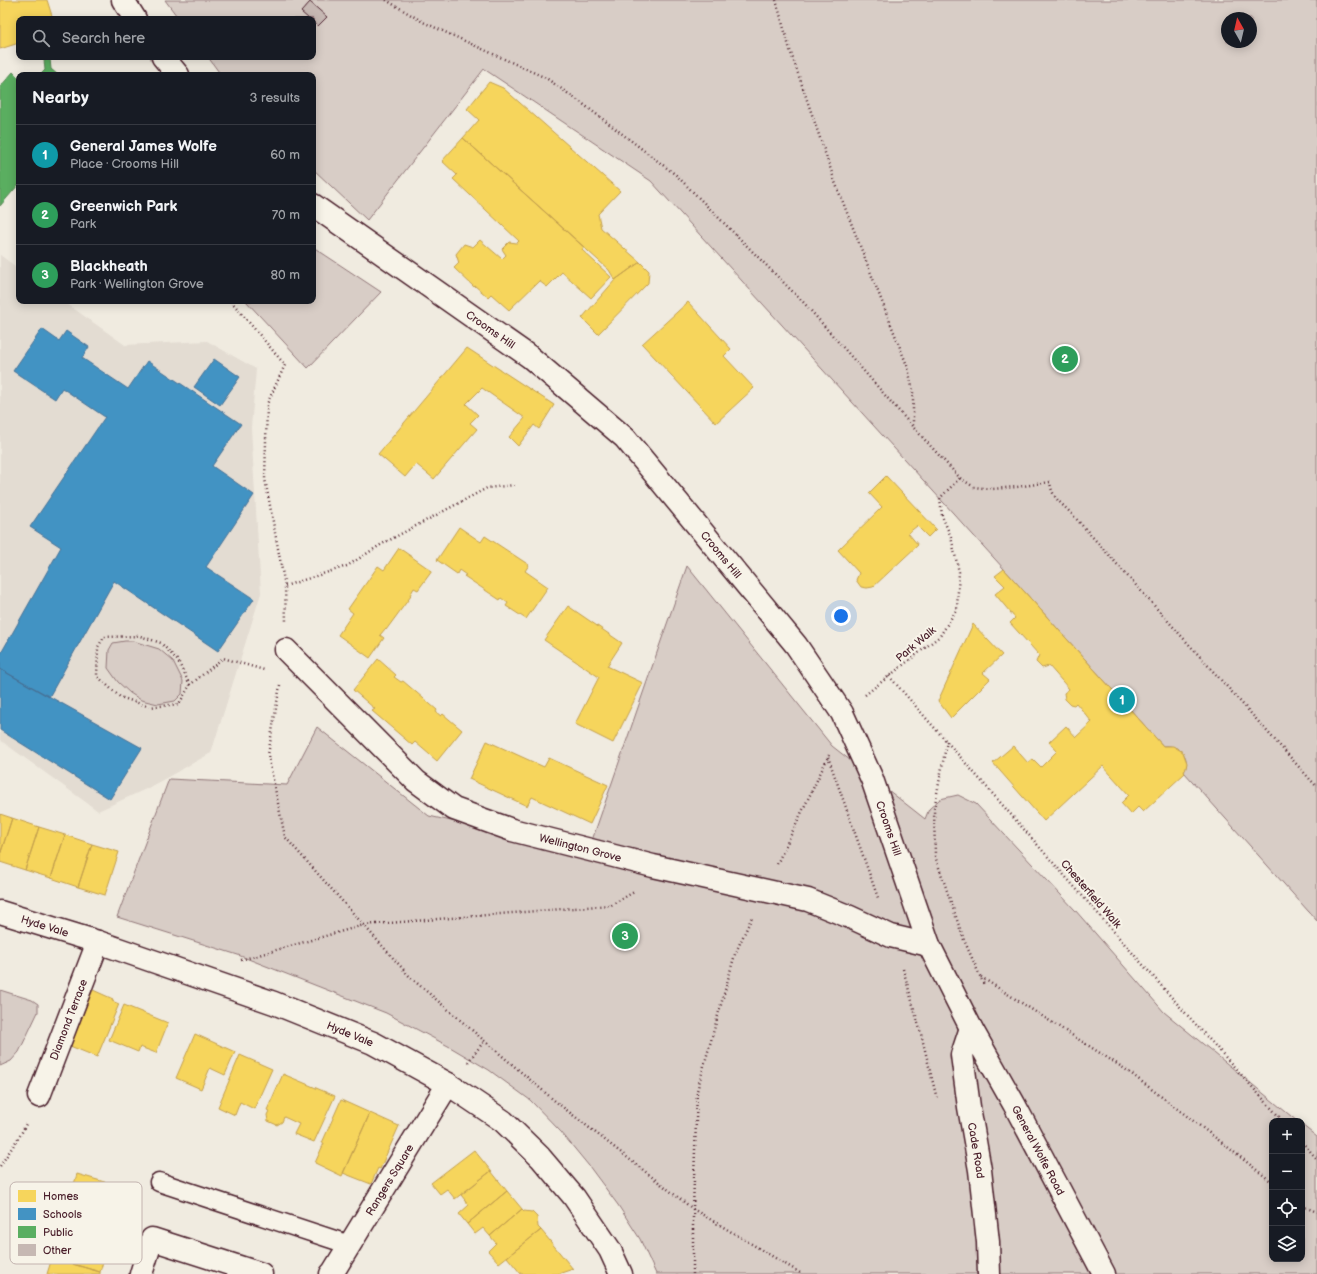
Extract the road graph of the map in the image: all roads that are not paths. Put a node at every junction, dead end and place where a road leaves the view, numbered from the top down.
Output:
1 (123, 0) edge
2 (133, 16) edge
3 (166, 60) edge
4 (176, 72) edge
5 (316, 207) edge
6 (286, 650) road end
7 (0, 912) edge
8 (98, 942) junction
9 (929, 945) junction
10 (971, 1028) junction
11 (448, 1084) junction
12 (39, 1096) dead end
13 (159, 1182) dead end
14 (350, 1245) junction
15 (141, 1274) edge
16 (261, 1274) edge
17 (331, 1274) edge
18 (621, 1274) edge
19 (989, 1274) edge
20 (1104, 1274) edge

1 - 2 street
3 - 4 street
5 - 9 street, Crooms Hill
6 - 9 street, Wellington Grove
7 - 8 street, Hyde Vale
8 - 11 street, Hyde Vale
8 - 12 street, Diamond Terrace
9 - 10 street, Crooms Hill
10 - 19 street, Cade Road
10 - 20 street, General Wolfe Road
11 - 14 street, Rangers Square
11 - 18 street, Hyde Vale
13 - 14 lane
14 - 17 street, Rangers Square
15 - 16 street

